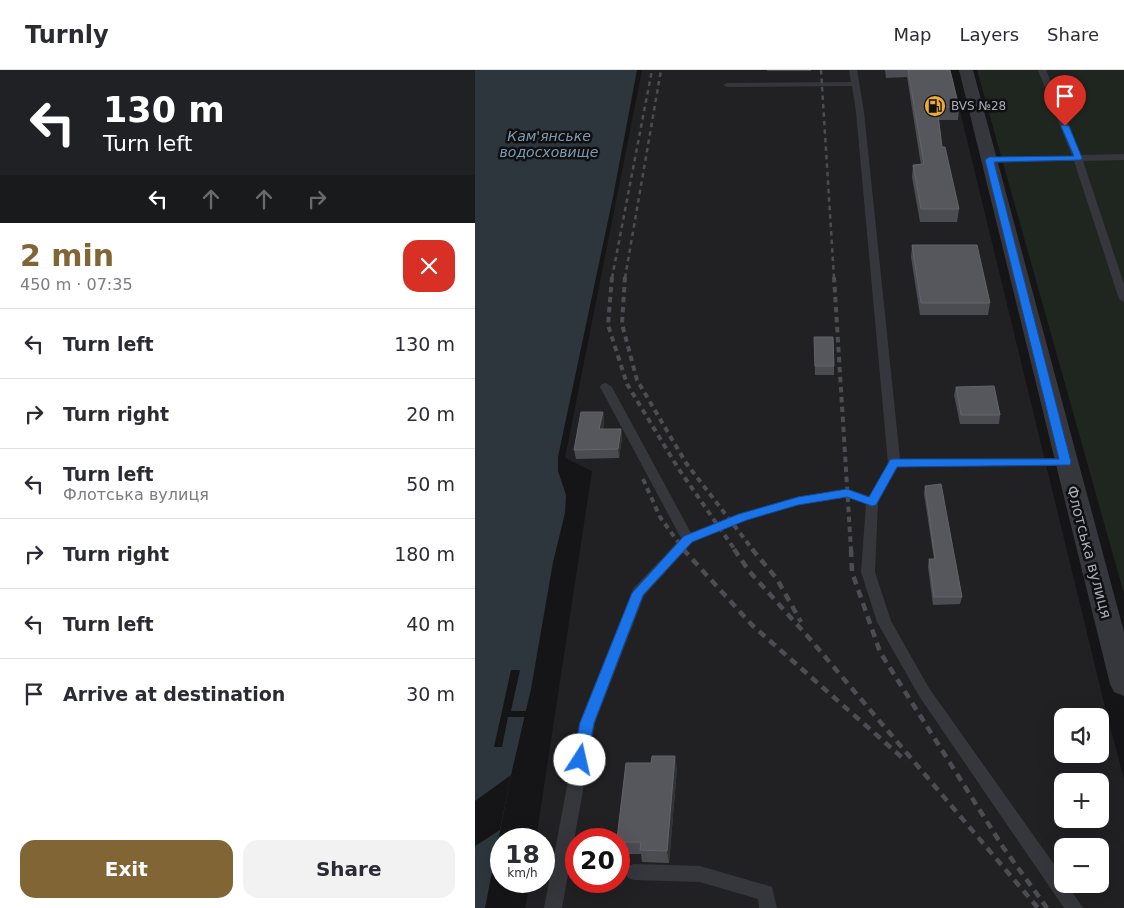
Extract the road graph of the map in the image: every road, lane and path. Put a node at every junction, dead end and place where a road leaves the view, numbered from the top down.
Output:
1 (853, 70) edge
2 (967, 70) edge
3 (1042, 70) edge
4 (856, 84) junction
5 (727, 85) dead end
6 (1124, 157) edge
7 (1079, 158) junction
8 (989, 160) junction
9 (1124, 299) edge
10 (606, 387) dead end
11 (1066, 462) junction
12 (893, 463) junction
13 (872, 502) junction
14 (688, 539) junction
15 (1124, 684) edge
16 (634, 872) dead end
17 (553, 908) edge
18 (768, 908) edge
19 (1074, 908) edge

1 - 4 lane
2 - 8 street, Флотська вулиця
3 - 7 lane
4 - 5 lane
4 - 12 lane
6 - 7 lane
7 - 8 lane
7 - 9 lane
8 - 11 street, Флотська вулиця
10 - 14 lane
11 - 12 lane
11 - 15 street, Флотська вулиця
12 - 13 lane
13 - 14 lane
13 - 19 lane
14 - 17 lane
16 - 18 lane

